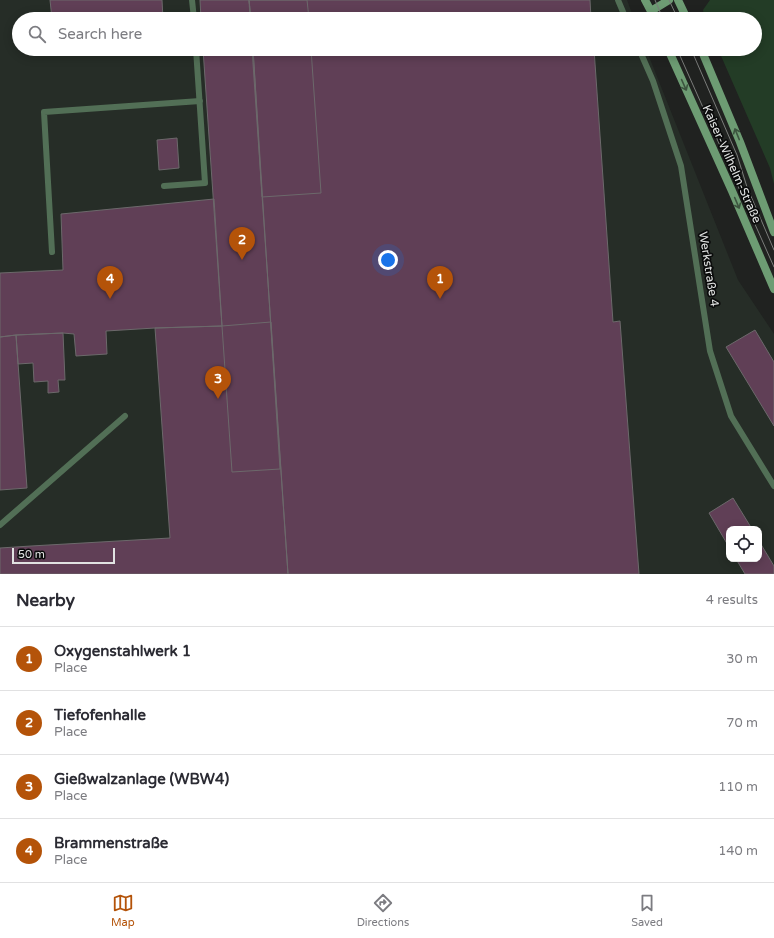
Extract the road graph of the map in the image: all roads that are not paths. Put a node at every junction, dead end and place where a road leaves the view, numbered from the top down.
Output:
1 (192, 0) edge
2 (618, 0) edge
3 (645, 0) edge
4 (669, 0) edge
5 (678, 0) edge
6 (193, 12) edge
7 (623, 12) edge
8 (651, 12) edge
9 (656, 12) edge
10 (684, 12) edge
11 (197, 56) edge
12 (642, 56) edge
13 (671, 56) edge
14 (704, 56) edge
15 (200, 101) junction
16 (164, 186) dead end
17 (774, 232) edge
18 (52, 252) dead end
19 (774, 289) edge
20 (125, 416) dead end
21 (774, 486) edge
22 (0, 525) edge

1 - 6 lane
2 - 7 lane
3 - 8 main road
4 - 9 main road
5 - 10 main road
11 - 15 lane
12 - 21 lane, Werkstraße 4
13 -> 19 main road, Kaiser-Wilhelm-Straße
17 -> 14 main road, Kaiser-Wilhelm-Straße
15 - 16 lane
15 - 18 lane
20 - 22 lane

